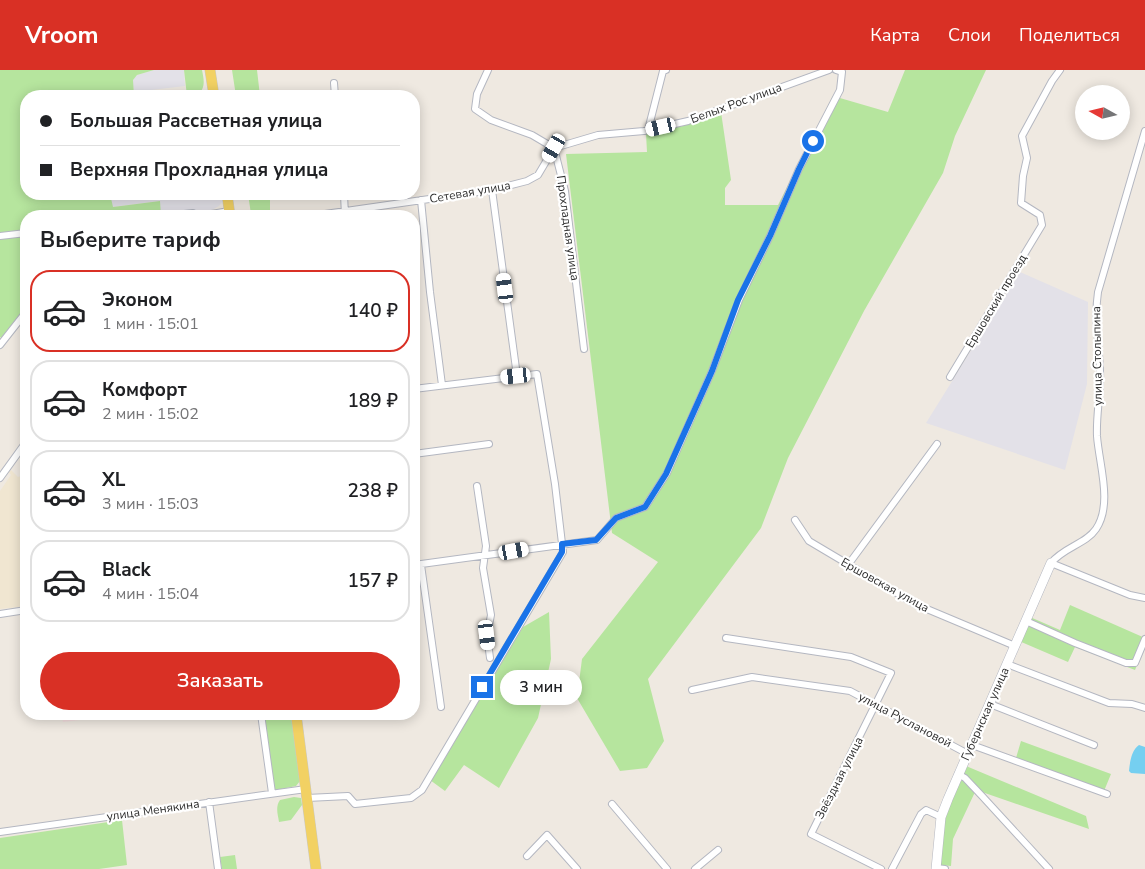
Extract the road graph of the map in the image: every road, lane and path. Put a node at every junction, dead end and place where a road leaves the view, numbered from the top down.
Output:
1 (210, 70) edge
2 (488, 70) edge
3 (666, 70) edge
4 (829, 70) edge
5 (836, 70) edge
6 (1060, 70) edge
7 (334, 84) dead end
8 (213, 90) edge
9 (334, 90) edge
10 (648, 130) junction
11 (1145, 131) edge
12 (554, 148) junction
13 (492, 190) junction
14 (421, 200) junction
15 (367, 210) edge
16 (20, 234) edge
17 (0, 236) edge
18 (20, 320) edge
19 (0, 345) edge
20 (584, 349) dead end
21 (516, 376) junction
22 (950, 377) dead end
23 (442, 385) junction
24 (420, 388) edge
25 (489, 444) dead end
26 (937, 444) dead end
27 (20, 450) edge
28 (420, 453) edge
29 (0, 478) edge
30 (477, 486) dead end
31 (795, 520) dead end
32 (562, 544) junction
33 (484, 556) junction
34 (1051, 563) junction
35 (420, 565) edge
36 (848, 565) junction
37 (420, 583) edge
38 (1145, 598) edge
39 (20, 611) edge
40 (0, 614) edge
41 (1026, 621) junction
42 (726, 638) dead end
43 (1145, 639) edge
44 (1015, 646) junction
45 (490, 658) dead end
46 (1007, 664) junction
47 (692, 690) dead end
48 (990, 704) junction
49 (875, 705) junction
50 (441, 706) dead end
51 (1145, 708) edge
52 (262, 720) edge
53 (297, 720) edge
54 (1094, 745) dead end
55 (970, 749) junction
56 (958, 774) junction
57 (272, 793) junction
58 (307, 793) junction
59 (1107, 794) dead end
60 (209, 802) junction
61 (612, 804) dead end
62 (941, 817) junction
63 (0, 832) edge
64 (718, 850) dead end
65 (527, 856) dead end
66 (218, 869) edge
67 (316, 869) edge
68 (577, 869) edge
69 (667, 869) edge
70 (695, 869) edge
71 (881, 869) edge
72 (892, 869) edge
73 (939, 869) edge
74 (1049, 869) edge

1 - 8 main road
2 - 12 street
3 - 10 street
4 - 10 street, Белых Рос улица
5 - 32 street
6 - 22 street, Ершовский проезд
7 - 9 street
10 - 12 street, Белых Рос улица
11 - 34 street, улица Столыпина
12 - 13 street, Сетевая улица
12 - 20 street, Прохладная улица
13 - 14 street, Сетевая улица
13 - 21 street
14 - 15 street, Сетевая улица
14 - 23 street
16 - 17 street
18 - 19 street
21 - 23 street
21 - 32 street
23 - 24 street
25 - 28 street
26 - 36 street
27 - 29 street
30 - 33 street
31 - 36 street, Ершовская улица
32 - 33 street
32 - 58 street, улица Менякина
33 - 35 street
33 - 45 street
34 - 38 street
34 - 41 street, Губернская улица
36 - 44 street, Ершовская улица
37 - 50 street
39 - 40 street
41 - 43 street
41 - 44 street, Губернская улица
42 - 49 street
44 - 46 street, Губернская улица
46 - 48 street, Губернская улица
46 - 51 street
47 - 49 street, улица Руслановой
48 - 54 street
48 - 55 street, Губернская улица
49 - 55 street, улица Руслановой
49 - 71 street, Звёздная улица
52 - 57 street
53 - 58 main road
55 - 56 street, Губернская улица
55 - 59 street, улица Руслановой
56 - 62 street, Губернская улица
56 - 74 street
57 - 58 street, улица Менякина
57 - 60 street, улица Менякина
58 - 67 main road
60 - 63 street, улица Менякина
60 - 66 street
61 - 69 street
62 - 72 street
62 - 73 street, Губернская улица
64 - 70 street
65 - 68 street

